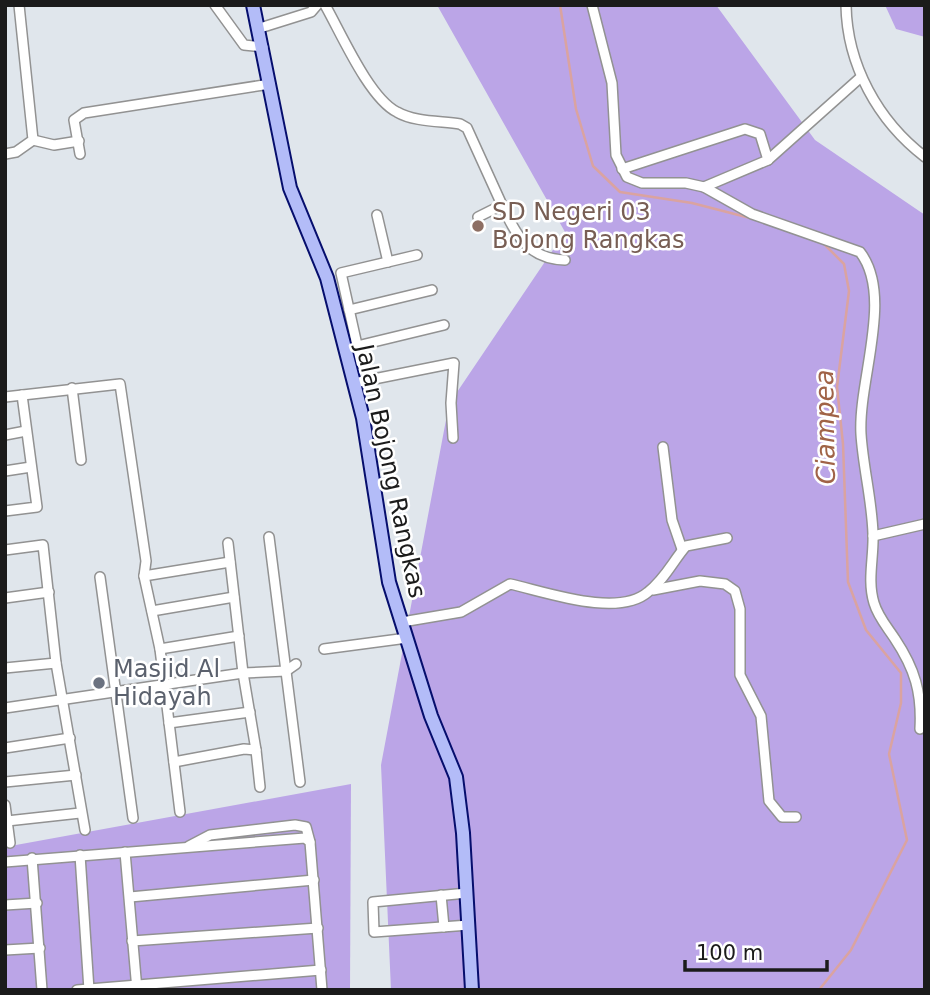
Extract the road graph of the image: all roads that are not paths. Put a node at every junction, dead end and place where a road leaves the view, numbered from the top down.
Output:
1 (19, 5) edge
2 (215, 5) edge
3 (253, 5) edge
4 (317, 5) edge
5 (325, 5) edge
6 (593, 5) edge
7 (846, 5) edge
8 (260, 28) junction
9 (262, 47) junction
10 (861, 77) junction
11 (270, 84) junction
12 (33, 139) junction
13 (79, 141) junction
14 (5, 154) edge
15 (80, 154) dead end
16 (925, 157) edge
17 (768, 160) junction
18 (622, 169) junction
19 (704, 187) junction
20 (502, 205) junction
21 (377, 215) dead end
22 (478, 217) dead end
23 (417, 255) dead end
24 (565, 260) dead end
25 (388, 262) junction
26 (432, 290) dead end
27 (349, 310) junction
28 (444, 326) dead end
29 (357, 346) junction
30 (374, 379) junction
31 (354, 383) junction
32 (72, 388) junction
33 (22, 395) junction
34 (5, 397) edge
35 (26, 431) junction
36 (5, 435) edge
37 (453, 438) dead end
38 (663, 447) dead end
39 (81, 460) dead end
40 (32, 467) junction
41 (5, 471) edge
42 (5, 511) edge
43 (925, 524) edge
44 (873, 536) junction
45 (269, 537) dead end
46 (727, 538) dead end
47 (228, 543) dead end
48 (682, 549) junction
49 (5, 550) edge
50 (230, 562) junction
51 (144, 576) junction
52 (100, 577) dead end
53 (49, 592) junction
54 (648, 592) junction
55 (234, 597) junction
56 (5, 598) edge
57 (152, 611) junction
58 (402, 622) junction
59 (239, 636) junction
60 (407, 638) junction
61 (160, 649) junction
62 (324, 649) dead end
63 (56, 663) junction
64 (296, 664) dead end
65 (5, 668) edge
66 (286, 671) junction
67 (243, 673) junction
68 (920, 675) edge
69 (164, 684) junction
70 (116, 692) junction
71 (63, 700) junction
72 (5, 708) edge
73 (250, 712) junction
74 (169, 723) junction
75 (920, 729) dead end
76 (70, 738) junction
77 (5, 748) edge
78 (256, 750) junction
79 (174, 762) junction
80 (76, 775) junction
81 (5, 782) edge
82 (300, 782) dead end
83 (260, 787) dead end
84 (5, 805) edge
85 (180, 812) dead end
86 (80, 813) junction
87 (796, 817) dead end
88 (133, 818) dead end
89 (7, 821) junction
90 (85, 830) dead end
91 (10, 843) dead end
92 (125, 852) junction
93 (80, 855) junction
94 (32, 858) junction
95 (5, 862) edge
96 (314, 880) junction
97 (467, 893) junction
98 (441, 895) junction
99 (130, 897) junction
100 (37, 902) junction
101 (5, 905) edge
102 (469, 925) junction
103 (444, 927) junction
104 (318, 928) junction
105 (132, 941) junction
106 (40, 948) junction
107 (5, 950) edge
108 (321, 970) junction
109 (137, 988) edge
110 (89, 989) edge
111 (42, 990) edge
112 (77, 990) edge
113 (322, 990) edge
114 (472, 990) edge

1 - 12 street
2 - 9 street
3 - 8 main road, Jalan Bojong Rangkas
4 - 8 street
5 - 20 street
6 - 18 street
7 - 10 street
8 - 9 main road, Jalan Bojong Rangkas
9 - 11 main road, Jalan Bojong Rangkas
10 - 16 street
10 - 17 street
11 - 13 street
11 - 31 main road, Jalan Bojong Rangkas
12 - 13 street
12 - 14 street
13 - 15 street
17 - 18 street
17 - 19 street
18 - 19 street
19 - 44 street
20 - 22 street
20 - 24 street
21 - 25 street
23 - 25 street
25 - 27 street
26 - 27 street
27 - 29 street
28 - 29 street
29 - 30 street
30 - 31 street
30 - 37 street
31 - 58 main road, Jalan Bojong Rangkas
32 - 33 street
32 - 39 street
32 - 51 street
33 - 34 street
33 - 35 street
35 - 36 street
35 - 40 street
38 - 48 street
40 - 41 street
40 - 42 street
43 - 44 street
44 - 68 street
45 - 66 street
46 - 48 street
47 - 50 street
48 - 54 street
49 - 53 street
50 - 51 street
50 - 55 street
51 - 57 street
52 - 70 street
53 - 56 street
53 - 63 street
54 - 58 street
54 - 87 street
55 - 57 street
55 - 59 street
57 - 61 street
58 - 60 main road, Jalan Bojong Rangkas
59 - 61 street
59 - 67 street
60 - 62 street
60 - 97 main road, Jalan Bojong Rangkas
61 - 69 street
63 - 65 street
63 - 71 street
64 - 66 street
66 - 67 street
66 - 82 street
67 - 69 street
67 - 73 street
68 - 75 street
69 - 70 street
69 - 74 street
70 - 71 street
70 - 88 street
71 - 72 street
71 - 76 street
73 - 74 street
73 - 78 street
74 - 79 street
76 - 77 street
76 - 80 street
78 - 79 street
78 - 83 street
79 - 85 street
80 - 81 street
80 - 86 street
84 - 89 street
86 - 89 street
86 - 90 street
89 - 91 street
92 - 93 street
92 - 96 street
92 - 99 street
93 - 94 street
93 - 110 street
94 - 95 street
94 - 100 street
96 - 99 street
96 - 104 street
97 - 98 street
97 - 102 main road, Jalan Bojong Rangkas
98 - 103 street
98 - 103 street
99 - 105 street
100 - 101 street
100 - 106 street
102 - 103 street
102 - 114 main road, Jalan Bojong Rangkas
104 - 105 street
104 - 108 street
105 - 109 street
106 - 107 street
106 - 111 street
108 - 109 street
108 - 113 street
109 - 110 street
110 - 112 street

